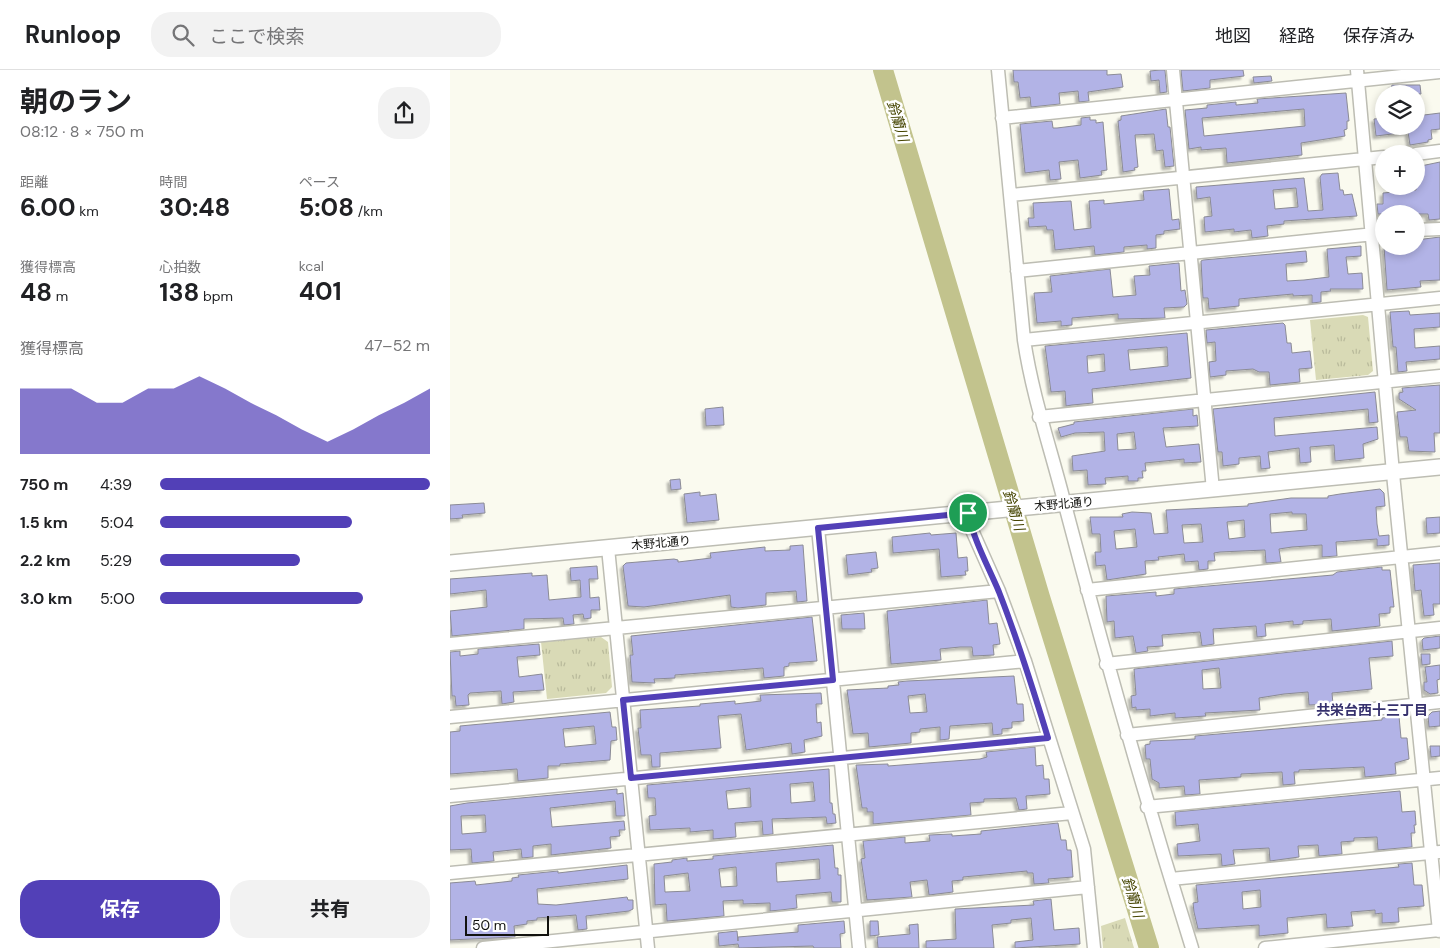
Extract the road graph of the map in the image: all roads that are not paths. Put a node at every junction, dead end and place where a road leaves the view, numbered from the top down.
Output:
1 (998, 70) edge
2 (1173, 70) edge
3 (1440, 72) edge
4 (1357, 75) edge
5 (1176, 100) junction
6 (1002, 118) junction
7 (1440, 152) edge
8 (1425, 153) edge
9 (1375, 158) edge
10 (1365, 159) junction
11 (1183, 177) junction
12 (1011, 195) junction
13 (1375, 216) edge
14 (1440, 229) edge
15 (1425, 230) edge
16 (1375, 233) edge
17 (1190, 252) junction
18 (1378, 255) edge
19 (1017, 271) junction
20 (1440, 298) edge
21 (1378, 304) junction
22 (1197, 322) junction
23 (1024, 340) junction
24 (1440, 376) edge
25 (1385, 382) junction
26 (1205, 400) junction
27 (1039, 417) junction
28 (1440, 467) edge
29 (1393, 471) junction
30 (1213, 490) junction
31 (1065, 504) junction
32 (968, 513) junction
33 (818, 528) junction
34 (608, 548) junction
35 (1440, 553) edge
36 (1401, 557) junction
37 (450, 563) edge
38 (1087, 590) junction
39 (999, 591) junction
40 (826, 608) junction
41 (616, 628) junction
42 (1440, 628) edge
43 (1409, 631) junction
44 (450, 644) edge
45 (1025, 661) junction
46 (1106, 664) junction
47 (833, 680) junction
48 (623, 700) junction
49 (1440, 702) edge
50 (1415, 704) junction
51 (450, 717) edge
52 (1127, 735) junction
53 (1048, 738) junction
54 (840, 758) junction
55 (631, 778) junction
56 (1440, 778) edge
57 (1422, 780) junction
58 (450, 796) edge
59 (1147, 807) junction
60 (1072, 813) junction
61 (848, 835) junction
62 (1435, 852) edge
63 (638, 855) junction
64 (450, 873) edge
65 (1170, 879) junction
66 (1088, 888) junction
67 (856, 912) junction
68 (1439, 930) edge
69 (646, 931) junction
70 (1310, 946) edge
71 (483, 948) edge
72 (648, 948) edge
73 (859, 948) edge
74 (1094, 948) edge
75 (1192, 948) edge
76 (1266, 948) edge

1 - 6 street
2 - 5 street
3 - 4 street
4 - 5 street
4 - 10 street
5 - 6 street
5 - 11 street
6 - 12 street
7 - 8 street
9 - 10 street
10 - 11 street
10 - 13 street
11 - 12 street
11 - 17 street
12 - 19 street
14 - 15 street
16 - 17 street
17 - 19 street
17 - 22 street
18 - 21 street
19 - 23 street
20 - 21 street
21 - 22 street
21 - 25 street
22 - 23 street
22 - 26 street
23 - 27 street
24 - 25 street
25 - 26 street
25 - 29 street
26 - 27 street
26 - 30 street
27 - 31 street
28 - 29 street, 木野北通り
29 - 30 street, 木野北通り
29 - 36 street
30 - 31 street, 木野北通り
31 - 32 street, 木野北通り
31 - 38 street
32 - 33 street, 木野北通り
32 - 39 street
33 - 34 street, 木野北通り
33 - 40 street
34 - 37 street, 木野北通り
34 - 41 street
35 - 36 street
36 - 38 street
36 - 43 street
38 - 46 street
39 - 40 street
39 - 45 street
40 - 41 street
40 - 47 street
41 - 44 street
41 - 48 street
42 - 43 street
43 - 46 street
43 - 50 street
45 - 47 street
45 - 53 street
46 - 52 street
47 - 48 street
47 - 54 street
48 - 51 street
48 - 55 street
49 - 50 street
50 - 52 street
50 - 57 street
52 - 59 street
53 - 54 street
53 - 60 street
54 - 55 street
54 - 61 street
55 - 58 street
55 - 63 street
56 - 57 street
57 - 59 street
57 - 62 street
59 - 65 street
60 - 61 street
60 - 66 street
61 - 63 street
61 - 67 street
62 - 65 street
62 - 68 street
63 - 64 street
63 - 69 street
65 - 75 street
66 - 67 street
66 - 74 street
67 - 69 street
67 - 73 street
68 - 70 street
69 - 71 street
69 - 72 street
70 - 76 street

